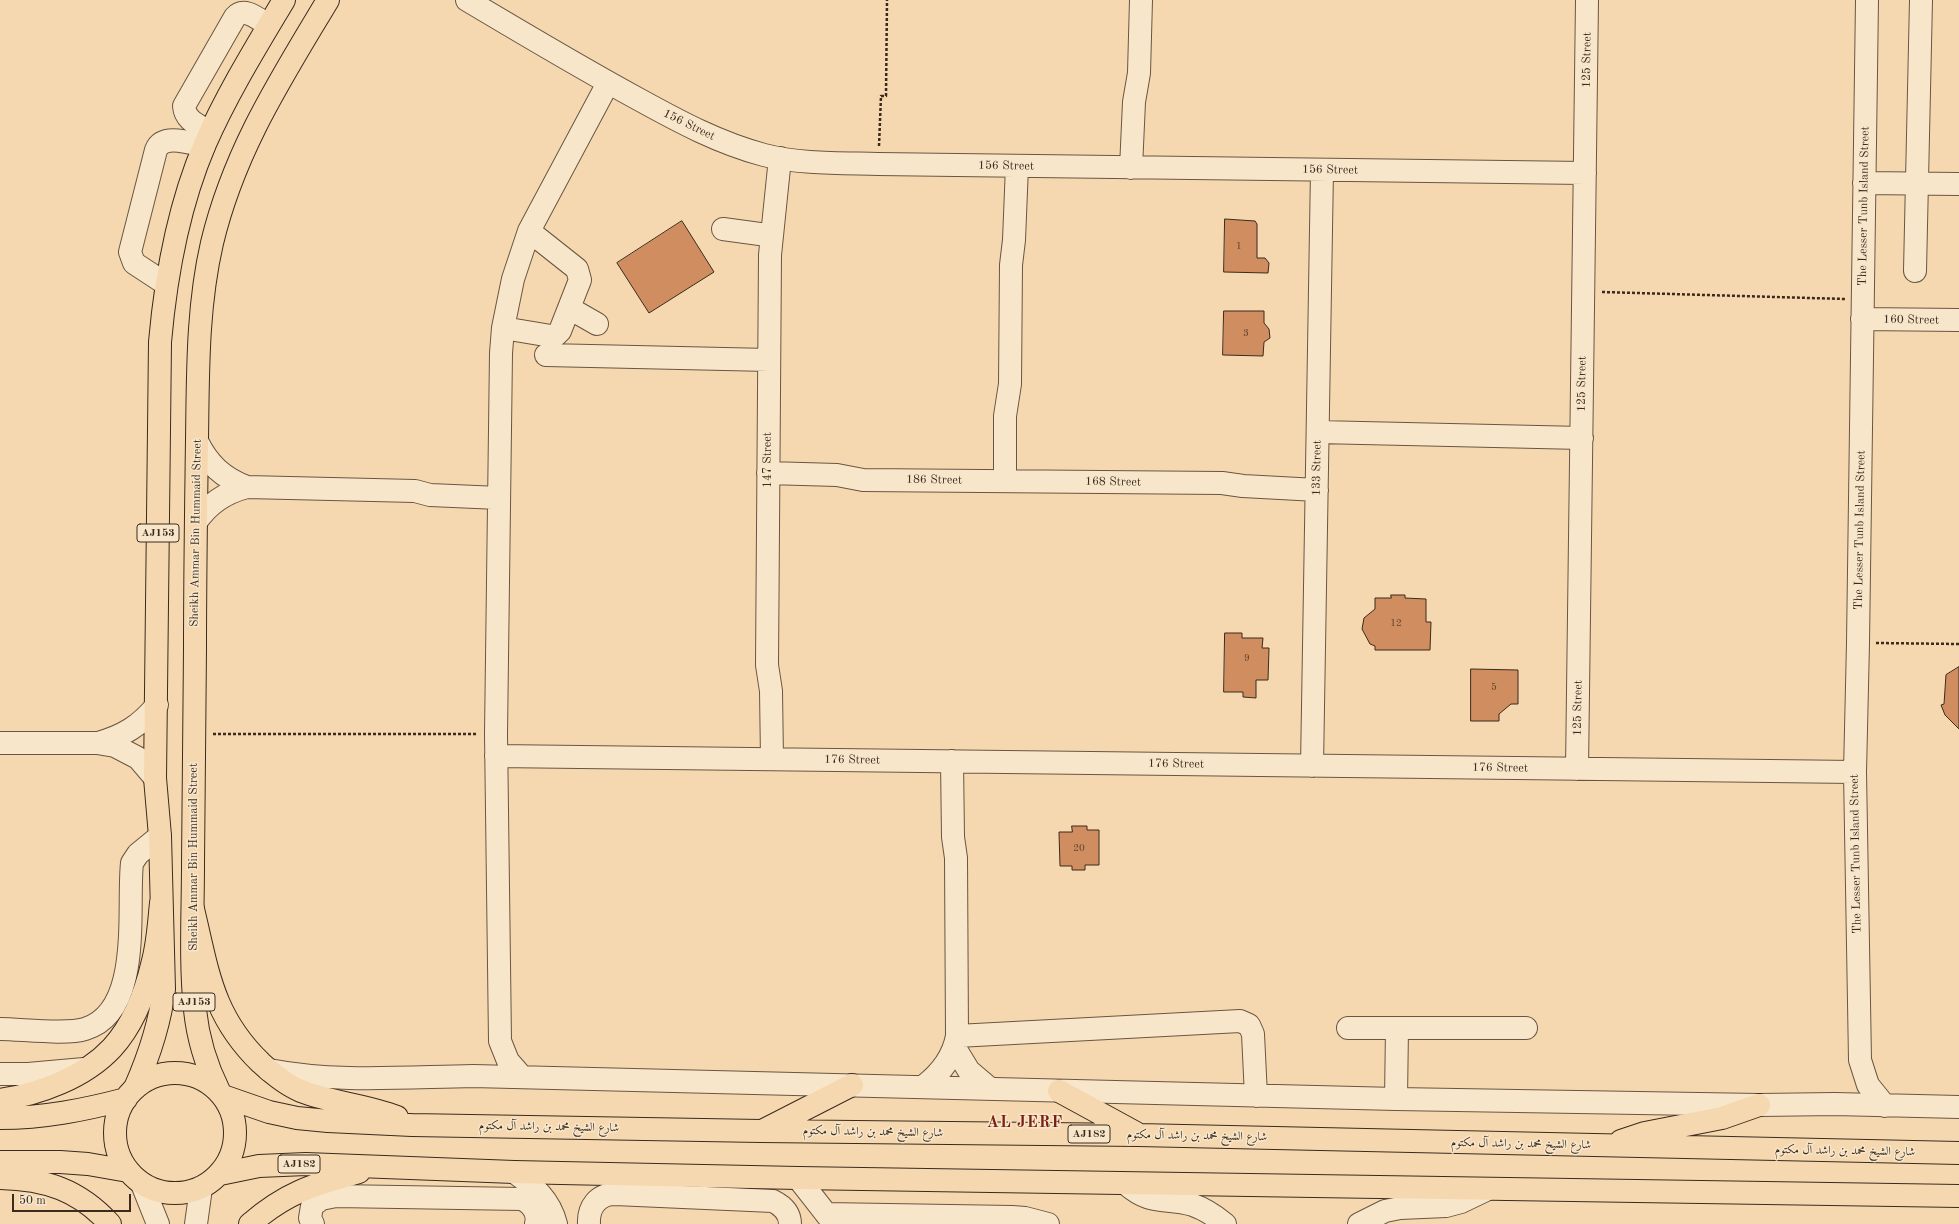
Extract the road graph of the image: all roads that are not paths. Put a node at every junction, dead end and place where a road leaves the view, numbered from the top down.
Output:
1 (284, 0) edge
2 (328, 0) edge
3 (467, 0) edge
4 (1141, 0) edge
5 (1587, 0) edge
6 (1867, 0) edge
7 (1921, 0) edge
8 (268, 25) junction
9 (608, 83) junction
10 (207, 139) junction
11 (772, 157) junction
12 (1010, 166) junction
13 (1137, 168) junction
14 (1322, 170) junction
15 (1585, 174) junction
16 (1864, 183) junction
17 (1917, 183) junction
18 (1959, 184) edge
19 (723, 228) dead end
20 (529, 231) junction
21 (768, 245) junction
22 (1915, 271) dead end
23 (166, 284) junction
24 (569, 308) junction
25 (1863, 309) junction
26 (1959, 320) edge
27 (597, 324) dead end
28 (503, 328) junction
29 (546, 355) dead end
30 (769, 360) junction
31 (1318, 432) junction
32 (1582, 438) junction
33 (197, 441) junction
34 (768, 480) junction
35 (1010, 481) junction
36 (1317, 483) junction
37 (247, 487) junction
38 (499, 491) junction
39 (196, 522) junction
40 (157, 705) junction
41 (0, 743) edge
42 (97, 743) junction
43 (496, 756) junction
44 (766, 759) junction
45 (958, 761) junction
46 (1312, 766) junction
47 (1577, 769) junction
48 (1855, 772) junction
49 (155, 778) junction
50 (160, 836) junction
51 (161, 903) junction
52 (193, 909) junction
53 (1348, 1028) dead end
54 (1397, 1028) junction
55 (1526, 1028) dead end
56 (0, 1029) edge
57 (500, 1041) junction
58 (956, 1042) junction
59 (1860, 1060) junction
60 (84, 1069) junction
61 (269, 1070) junction
62 (0, 1074) edge
63 (473, 1076) junction
64 (522, 1077) junction
65 (852, 1085) junction
66 (924, 1086) junction
67 (989, 1088) junction
68 (1059, 1091) junction
69 (221, 1093) junction
70 (130, 1094) junction
71 (1256, 1096) junction
72 (1396, 1099) junction
73 (0, 1100) edge
74 (1834, 1104) junction
75 (1759, 1105) junction
76 (1885, 1106) junction
77 (1959, 1107) edge
78 (0, 1118) edge
79 (412, 1125) junction
80 (761, 1131) junction
81 (1138, 1135) junction
82 (1610, 1146) junction
83 (1959, 1153) edge
84 (0, 1162) edge
85 (379, 1166) junction
86 (514, 1172) junction
87 (220, 1174) junction
88 (0, 1178) edge
89 (135, 1178) junction
90 (798, 1178) junction
91 (1126, 1184) junction
92 (201, 1188) junction
93 (1488, 1189) junction
94 (1959, 1196) edge
95 (830, 1219) edge
96 (110, 1224) edge
97 (158, 1224) edge
98 (196, 1224) edge
99 (250, 1224) edge
100 (313, 1224) edge
101 (536, 1224) edge
102 (556, 1224) edge
103 (590, 1224) edge
104 (790, 1224) edge
105 (1048, 1224) edge
106 (1225, 1224) edge
107 (1359, 1224) edge

1 - 8 main road, AJ153
2 - 33 main road, Sheikh Ammar Bin Hummaid Street / AJ153
3 - 9 street, 156 Street
4 - 13 street
5 - 15 street, 125 Street
6 - 16 street, The Lesser Tunb Island Street
7 - 17 street
8 - 10 main road, AJ153
8 - 10 street
9 - 11 street, 156 Street
9 - 20 street
10 - 23 main road, AJ153
10 - 23 street
11 - 12 street, 156 Street
11 - 21 street, 147 Street
12 - 13 street, 156 Street
12 - 35 street
13 - 14 street, 156 Street
14 - 15 street, 156 Street
14 - 31 street, 133 Street
15 - 32 street, 125 Street
16 - 17 street
16 - 25 street, The Lesser Tunb Island Street
17 - 18 street
17 - 22 street
19 - 21 street
20 - 24 street
20 - 28 street
21 - 30 street, 147 Street
23 - 40 main road, AJ153
24 - 27 street
24 - 28 street
25 - 26 street, 160 Street
25 - 48 street, The Lesser Tunb Island Street
28 - 38 street
29 - 30 street
30 - 34 street, 147 Street
31 - 32 street
31 - 36 street, 133 Street
32 - 47 street, 125 Street
33 - 37 street
33 - 39 main road, Sheikh Ammar Bin Hummaid Street / AJ153
34 - 35 street, 186 Street
34 - 44 street, 147 Street
35 - 36 street, 168 Street
36 - 46 street, 133 Street
37 - 38 street
37 - 39 street
38 - 43 street
39 - 52 main road, Sheikh Ammar Bin Hummaid Street / AJ153
40 - 42 street
40 - 49 main road, AJ153
41 - 42 street
42 - 49 street
43 - 44 street, 176 Street
43 - 57 street
44 - 45 street, 176 Street
45 - 46 street, 176 Street
45 - 58 street
46 - 47 street, 176 Street
47 - 48 street, 176 Street
48 - 59 street, The Lesser Tunb Island Street
49 - 50 main road, AJ153
50 - 51 main road, AJ153
50 - 56 street
51 - 60 main road
51 - 70 main road, AJ153
52 - 61 main road
52 - 69 main road, Sheikh Ammar Bin Hummaid Street / AJ153
53 - 54 street
54 - 55 street
54 - 72 street
57 - 63 street
57 - 64 street
58 - 66 street
58 - 67 street
58 - 71 street
59 - 74 street, The Lesser Tunb Island Street
59 - 76 street, The Lesser Tunb Island Street
60 - 62 street
60 - 73 main road
61 - 63 street
61 - 79 main road
63 - 64 street
64 - 65 street
65 - 66 street
65 - 80 main road
66 - 67 street
67 - 68 street
68 - 71 street
68 - 81 main road
69 - 70 main road
69 - 79 main road, شارع الشيخ محمد بن راشد آل مكتوم / AJ182
69 - 87 main road
70 - 78 main road
70 - 89 main road
71 - 72 street
72 - 75 street
74 - 75 street
74 - 76 street
75 - 82 main road
76 - 77 street
79 - 80 main road, شارع الشيخ محمد بن راشد آل مكتوم / AJ182
80 - 81 main road, شارع الشيخ محمد بن راشد آل مكتوم / AJ182
81 - 82 main road, شارع الشيخ محمد بن راشد آل مكتوم / AJ182
82 - 83 main road, شارع الشيخ محمد بن راشد آل مكتوم / AJ182
84 - 89 main road
85 - 86 main road, AJ182
85 - 87 main road, AJ182
85 - 99 main road
86 - 90 main road, AJ182
86 - 102 street
87 - 92 main road
88 - 96 main road
89 - 92 main road
89 - 97 street
90 - 91 main road, AJ182
90 - 95 street
91 - 93 main road, AJ182
91 - 106 street
92 - 98 street
93 - 94 main road, AJ182
93 - 107 street
95 - 105 street
100 - 101 street
103 - 104 street

